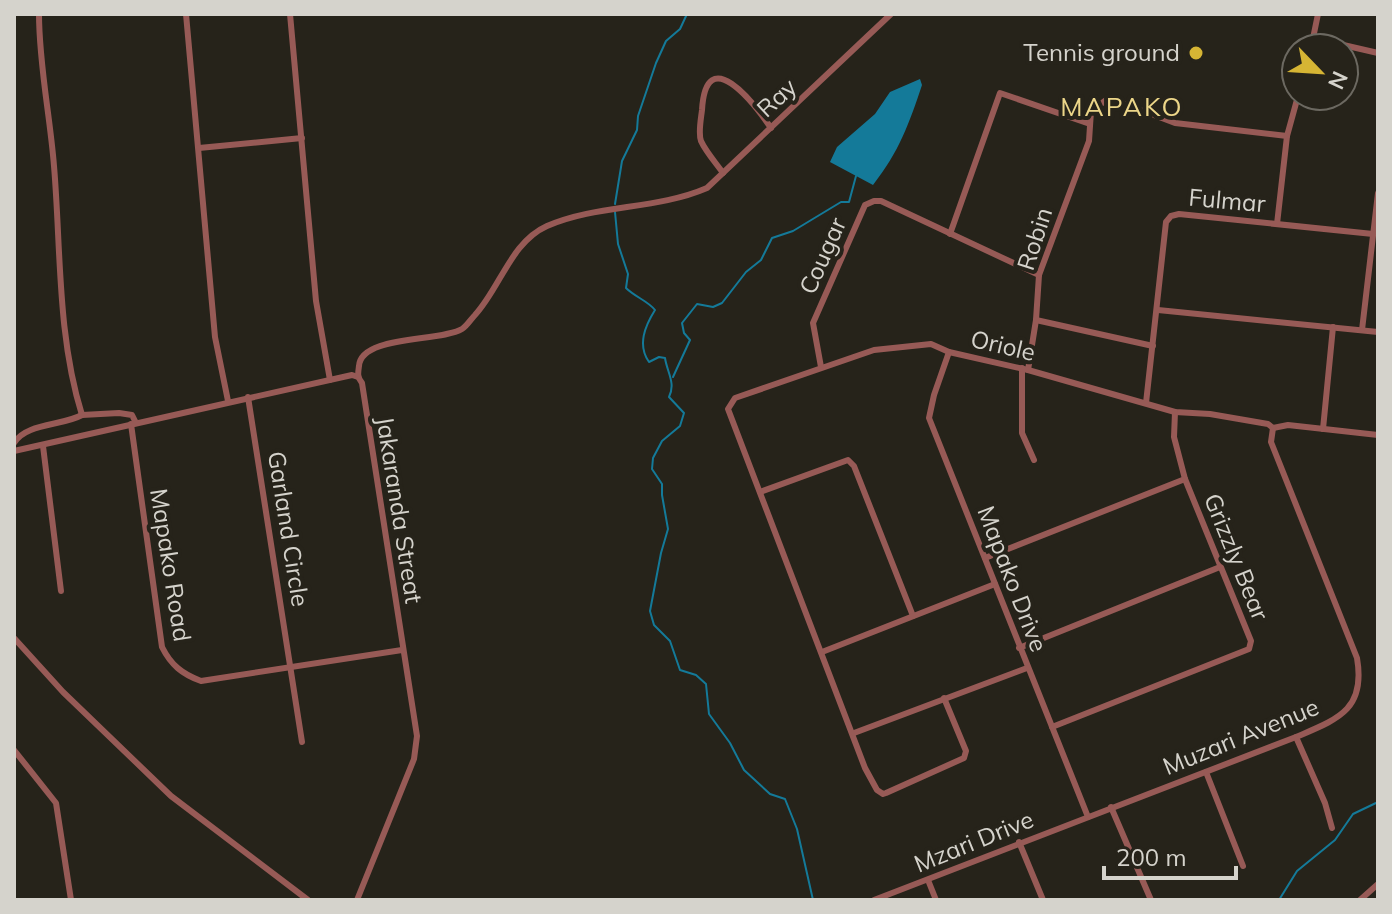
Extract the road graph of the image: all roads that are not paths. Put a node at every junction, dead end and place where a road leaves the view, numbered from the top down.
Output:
1 (39, 14) edge
2 (186, 14) edge
3 (290, 14) edge
4 (891, 14) edge
5 (1294, 112) edge
6 (1090, 124) junction
7 (771, 128) junction
8 (1287, 136) junction
9 (302, 138) junction
10 (199, 148) junction
11 (723, 173) junction
12 (1378, 193) edge
13 (1277, 224) junction
14 (950, 234) junction
15 (1373, 234) junction
16 (1039, 275) junction
17 (1158, 310) junction
18 (1036, 320) junction
19 (1333, 327) junction
20 (1362, 330) junction
21 (1378, 332) edge
22 (1153, 346) junction
23 (949, 352) junction
24 (821, 367) junction
25 (1025, 369) junction
26 (358, 377) junction
27 (330, 380) junction
28 (248, 397) junction
29 (228, 401) junction
30 (1146, 403) junction
31 (1175, 412) junction
32 (82, 415) junction
33 (134, 423) junction
34 (1273, 428) junction
35 (1323, 429) junction
36 (1378, 435) edge
37 (14, 443) edge
38 (43, 446) junction
39 (14, 451) edge
40 (1034, 460) dead end
41 (1185, 479) junction
42 (760, 492) junction
43 (985, 558) junction
44 (1220, 567) junction
45 (995, 584) junction
46 (61, 591) dead end
47 (913, 616) junction
48 (14, 638) edge
49 (1019, 648) junction
50 (402, 650) junction
51 (822, 652) junction
52 (292, 666) junction
53 (1027, 668) junction
54 (944, 698) junction
55 (1052, 727) junction
56 (854, 733) junction
57 (1296, 737) junction
58 (302, 742) dead end
59 (14, 750) edge
60 (1206, 772) junction
61 (1111, 807) junction
62 (1088, 817) junction
63 (1332, 828) dead end
64 (1019, 842) junction
65 (1243, 866) dead end
66 (928, 880) junction
67 (1378, 884) edge
68 (71, 900) edge
69 (308, 900) edge
70 (357, 900) edge
71 (874, 900) edge
72 (936, 900) edge
73 (1043, 900) edge
74 (1151, 900) edge
75 (1360, 900) edge

1 - 32 street
2 - 10 street
3 - 9 street
4 - 7 street, Ray
5 - 8 street
6 - 8 street
6 - 14 street
6 - 16 street, Robin
7 - 11 street, Ray
7 - 11 street
8 - 13 street
9 - 10 street
9 - 27 street
10 - 29 street
11 - 26 street, Ray
12 - 15 street
13 - 15 street, Fulmar
13 - 17 street, Fulmar
14 - 16 street, Cougar
14 - 24 street, Cougar
15 - 20 street
16 - 18 street, Robin
17 - 19 street
17 - 22 street, Fulmar
18 - 22 street
18 - 25 street, Robin
19 - 20 street
19 - 35 street
20 - 21 street
22 - 30 street, Fulmar
23 - 24 street, Oriole
23 - 25 street, Oriole
23 - 43 street, Mapako Drive
24 - 42 street, Oriole
25 - 30 street, Oriole
25 - 40 street, Robin
26 - 27 street
26 - 50 street, Jakaranda Streat
27 - 28 street
28 - 29 street
28 - 52 street, Garland Circle
29 - 33 street
30 - 31 street, Oriole
31 - 34 street, Oriole
31 - 41 street, Grizzly Bear
32 - 33 street
32 - 37 street
33 - 38 street
33 - 52 street, Mapako Road
34 - 35 street, Oriole
34 - 57 street, Muzari Avenue
35 - 36 street, Oriole
38 - 39 street
38 - 46 street
41 - 43 street
41 - 44 street, Grizzly Bear
42 - 47 street
42 - 51 street
43 - 45 street, Mapako Drive
44 - 49 street
44 - 55 street, Grizzly Bear
45 - 47 street
45 - 49 street, Mapako Drive
47 - 51 street
48 - 69 street
49 - 53 street, Mapako Drive
50 - 52 street, Mapako Road
50 - 70 street, Jakaranda Streat
51 - 56 street
52 - 58 street, Garland Circle
53 - 54 street
53 - 55 street, Mapako Drive
54 - 56 street
54 - 56 street
55 - 62 street, Mapako Drive
57 - 60 street, Muzari Avenue
57 - 63 street
59 - 68 street
60 - 61 street, Muzari Avenue
60 - 65 street
61 - 62 street, Muzari Avenue
61 - 74 street
62 - 64 street, Mzari Drive
64 - 66 street, Mzari Drive
64 - 73 street
66 - 71 street, Mzari Drive
66 - 72 street
67 - 75 street

